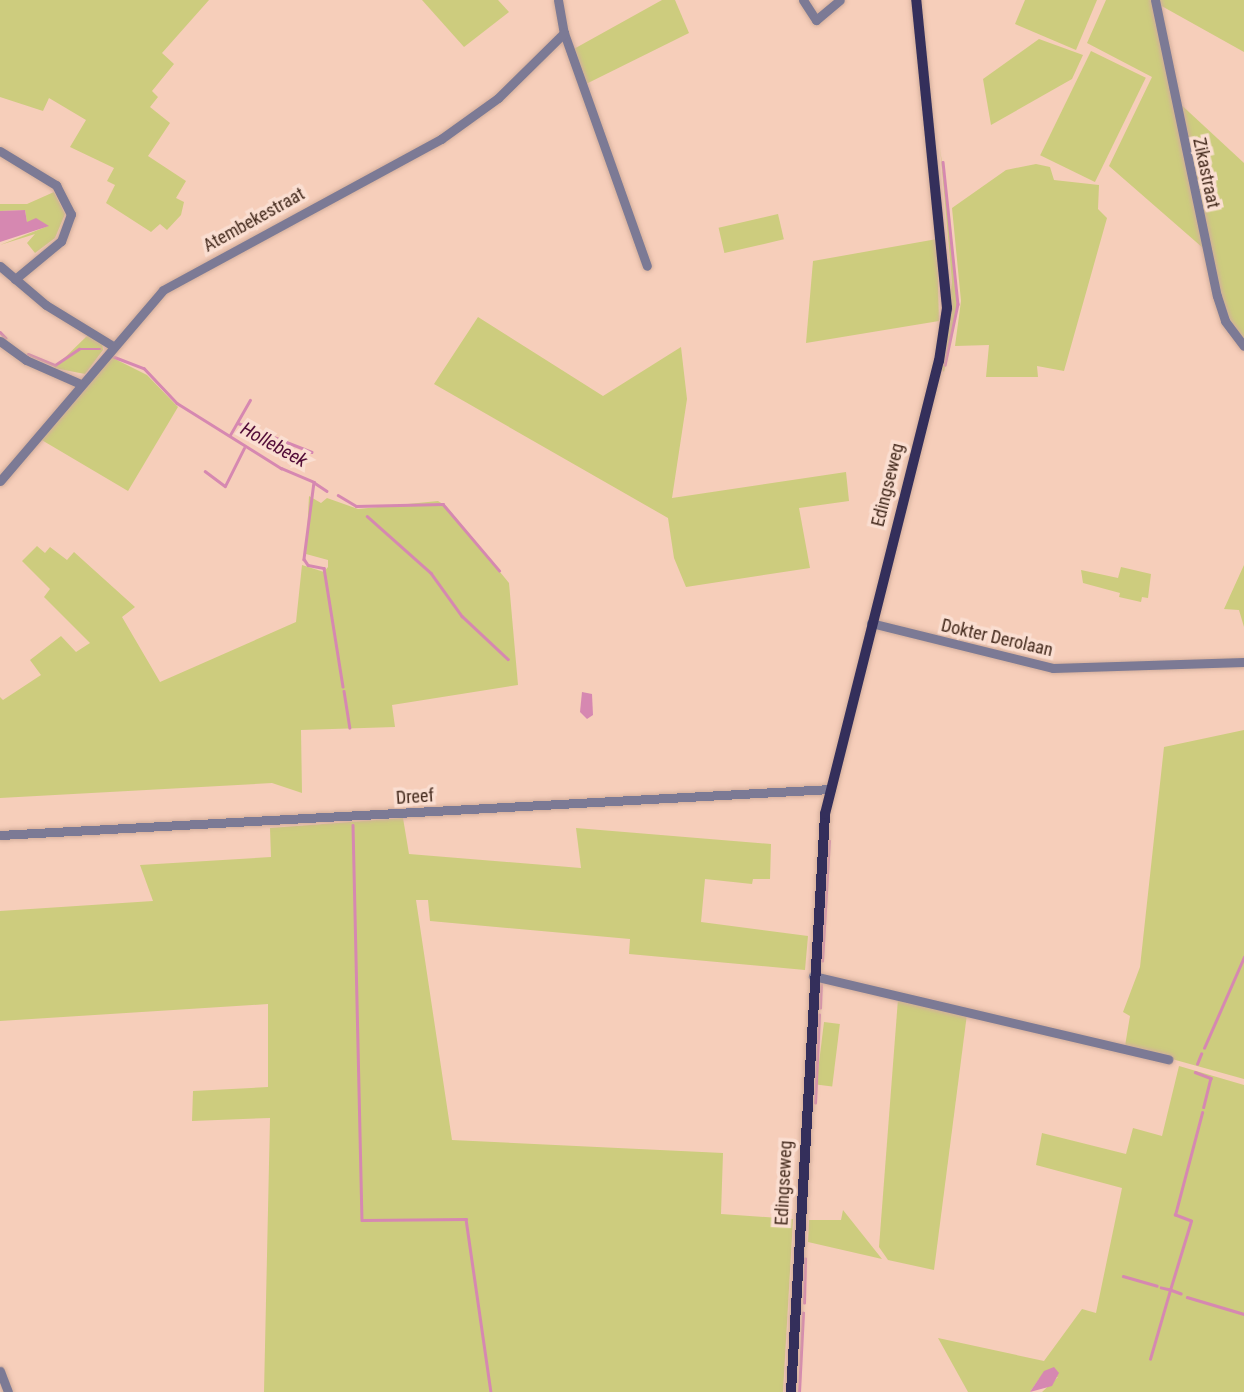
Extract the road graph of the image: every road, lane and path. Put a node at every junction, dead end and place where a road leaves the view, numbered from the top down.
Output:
1 (558, 0) edge
2 (803, 0) edge
3 (840, 0) edge
4 (916, 0) edge
5 (1155, 0) edge
6 (564, 33) junction
7 (0, 151) edge
8 (647, 265) dead end
9 (0, 266) edge
10 (15, 279) junction
11 (0, 341) edge
12 (113, 346) junction
13 (1244, 346) edge
14 (81, 384) junction
15 (0, 481) edge
16 (871, 623) junction
17 (1244, 662) edge
18 (831, 789) junction
19 (0, 835) edge
20 (813, 975) junction
21 (1168, 1059) dead end
22 (0, 1371) edge
23 (8, 1392) edge
24 (791, 1392) edge

1 - 6 street
2 - 3 street
4 - 16 main road, Edingseweg
5 - 13 street, Zikastraat
6 - 8 street
6 - 12 street, Atembekestraat
7 - 10 street
9 - 10 street
10 - 12 street
11 - 14 street
12 - 14 street, Atembekestraat
14 - 15 street, Atembekestraat
16 - 17 street, Dokter Derolaan
16 - 18 main road, Edingseweg
18 - 19 street, Dreef
18 - 20 main road, Edingseweg
20 - 21 street
20 - 24 main road, Edingseweg
22 - 23 street

